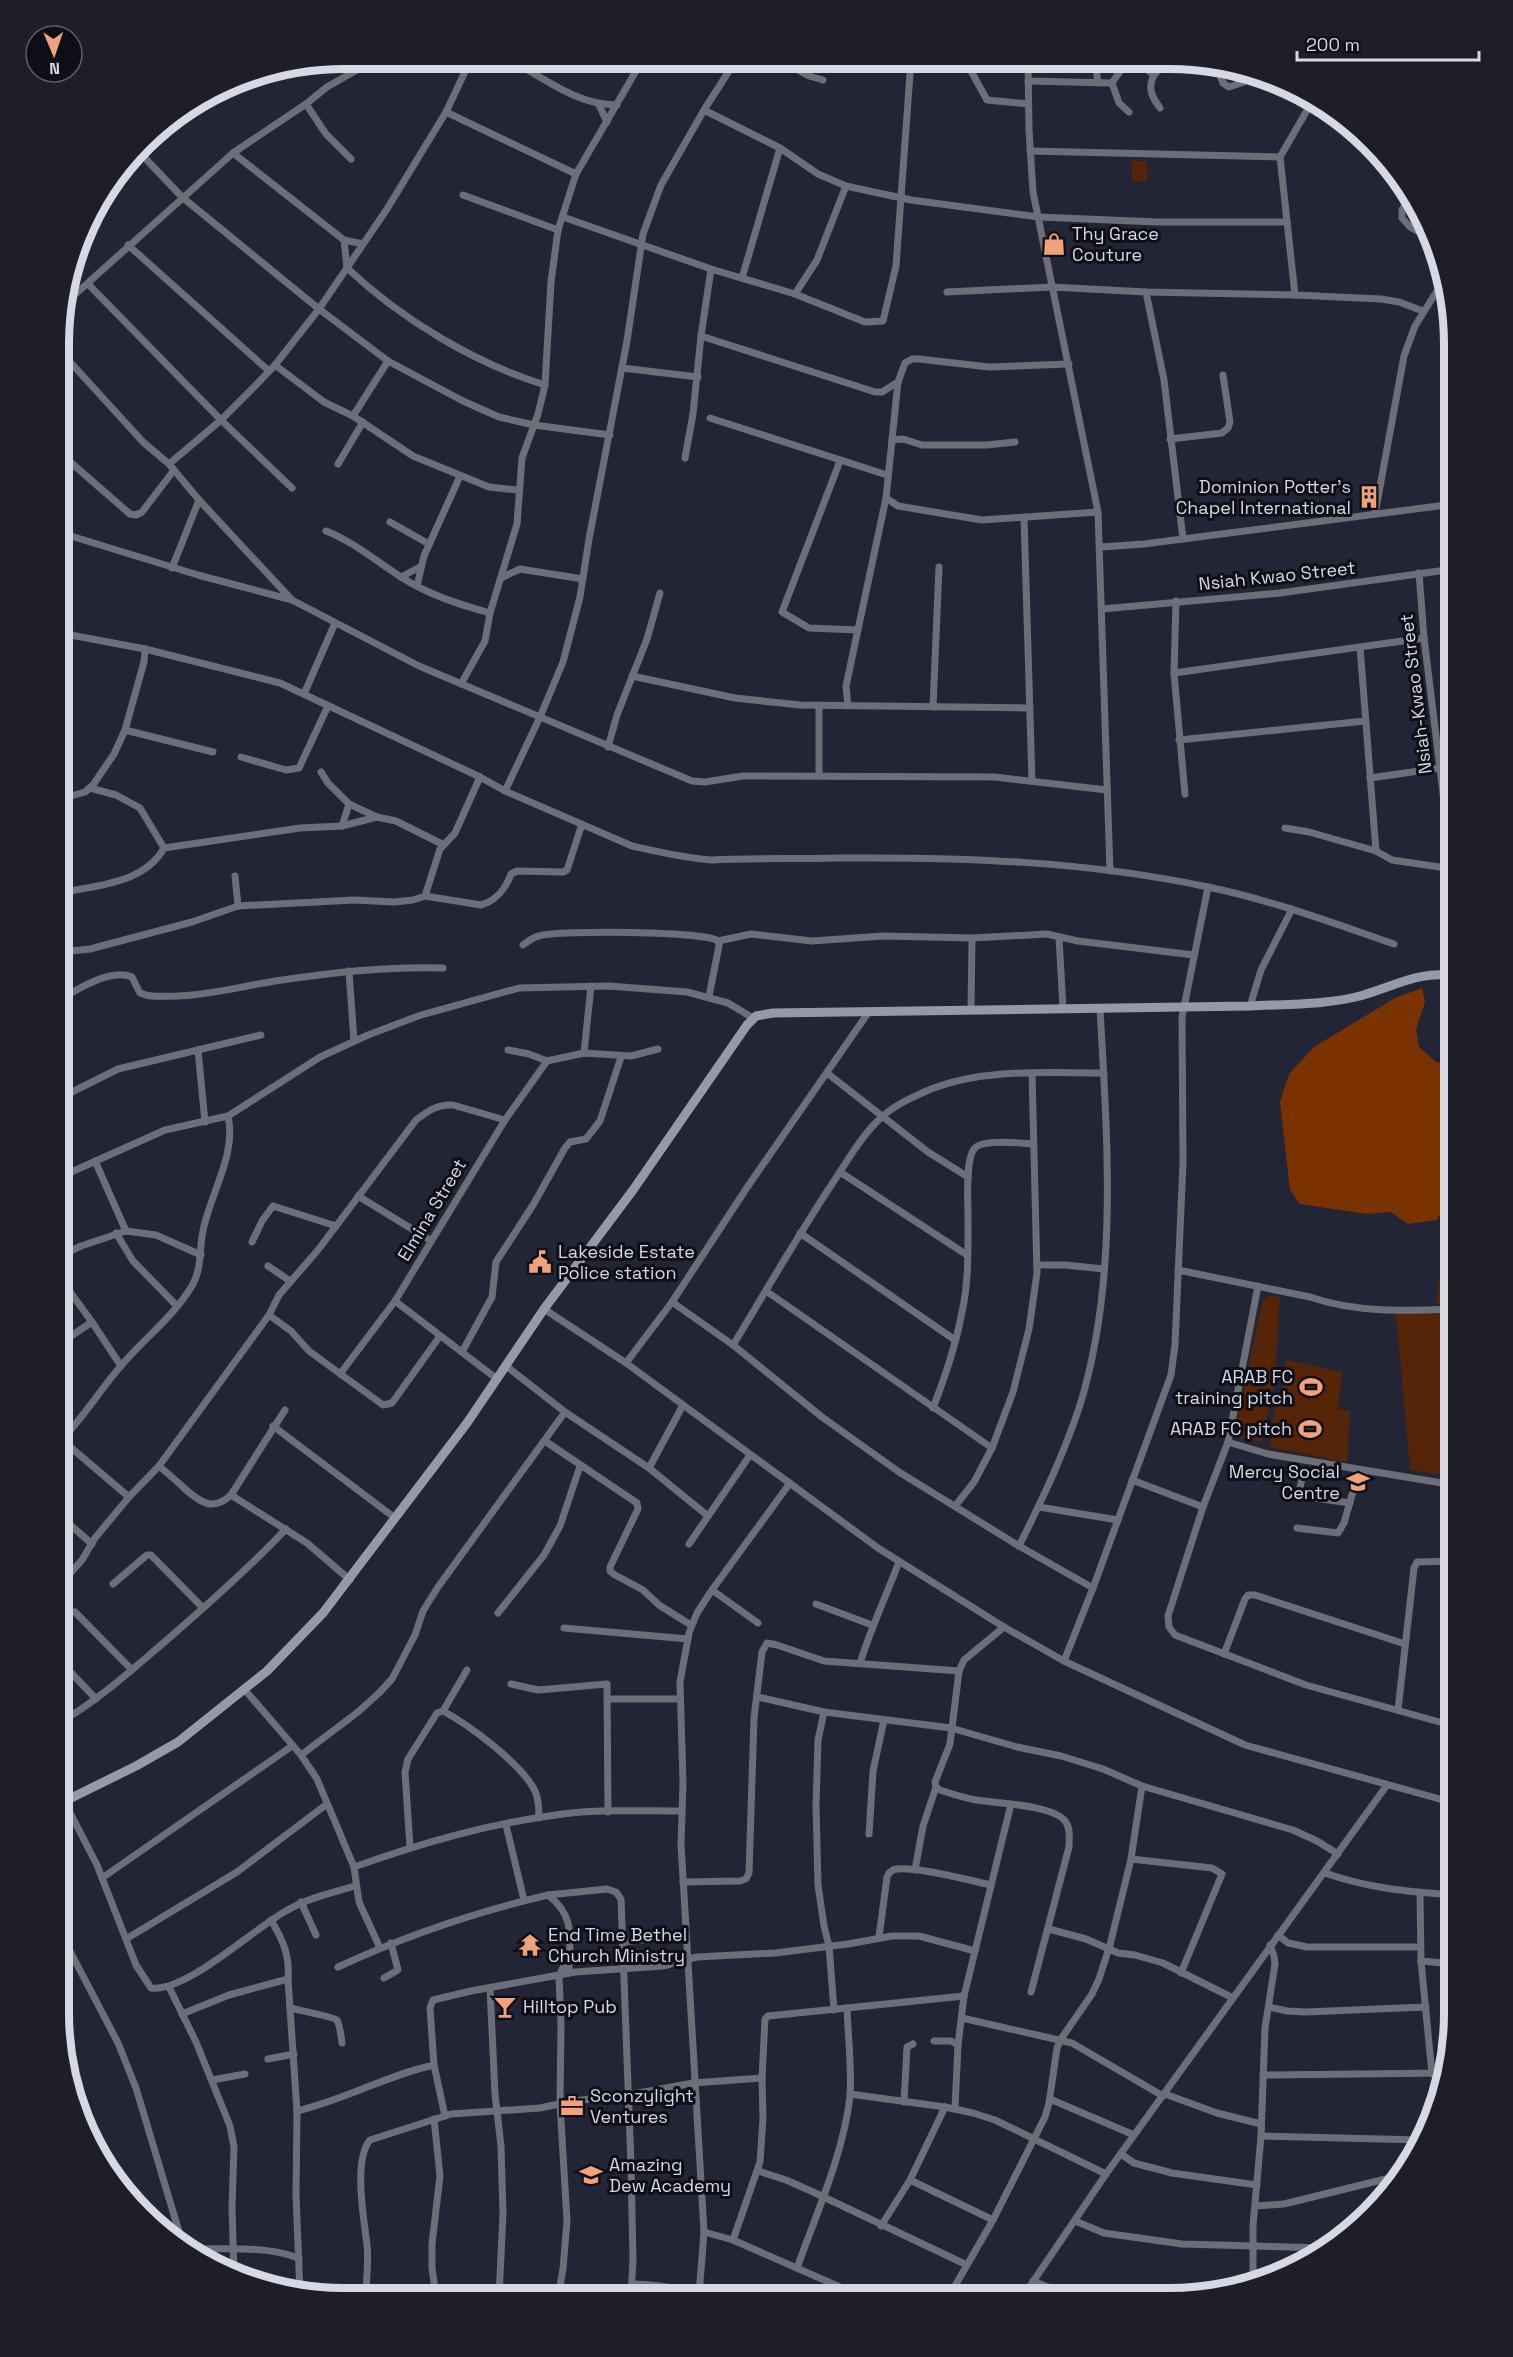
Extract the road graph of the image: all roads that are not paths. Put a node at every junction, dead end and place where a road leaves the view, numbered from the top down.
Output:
1 (356, 69) edge
2 (466, 69) edge
3 (637, 69) edge
4 (730, 69) edge
5 (796, 69) edge
6 (910, 69) edge
7 (970, 69) edge
8 (1028, 69) edge
9 (1096, 69) edge
10 (1121, 69) edge
11 (1146, 69) edge
12 (1160, 69) edge
13 (528, 70) dead end
14 (1219, 73) edge
15 (1154, 75) junction
16 (823, 80) dead end
17 (1245, 80) edge
18 (1028, 81) junction
19 (1112, 82) junction
20 (1098, 83) junction
21 (306, 104) junction
22 (1028, 104) junction
23 (599, 105) junction
24 (617, 105) junction
25 (1309, 107) edge
26 (1160, 108) dead end
27 (704, 110) junction
28 (446, 112) junction
29 (1129, 112) dead end
30 (607, 122) junction
31 (780, 148) junction
32 (1030, 151) junction
33 (233, 153) junction
34 (144, 156) edge
35 (1280, 157) junction
36 (351, 159) dead end
37 (576, 174) junction
38 (846, 186) junction
39 (463, 195) dead end
40 (182, 197) junction
41 (901, 198) junction
42 (1405, 204) edge
43 (563, 217) junction
44 (1039, 217) junction
45 (1287, 222) junction
46 (558, 230) junction
47 (1420, 233) edge
48 (344, 240) junction
49 (363, 244) junction
50 (640, 244) junction
51 (128, 245) junction
52 (347, 268) junction
53 (711, 269) junction
54 (742, 278) junction
55 (89, 285) junction
56 (1052, 287) junction
57 (1439, 288) edge
58 (947, 292) dead end
59 (1146, 292) junction
60 (795, 294) junction
61 (1295, 295) junction
62 (73, 298) edge
63 (319, 309) junction
64 (1423, 311) junction
65 (701, 336) junction
66 (69, 361) edge
67 (388, 361) junction
68 (1069, 364) junction
69 (275, 365) junction
70 (622, 368) junction
71 (269, 371) junction
72 (1223, 375) dead end
73 (698, 377) junction
74 (898, 382) junction
75 (545, 385) junction
76 (353, 416) junction
77 (710, 418) dead end
78 (221, 420) junction
79 (363, 422) junction
80 (534, 425) junction
81 (610, 435) junction
82 (1170, 439) junction
83 (892, 440) junction
84 (1015, 442) dead end
85 (685, 458) dead end
86 (840, 460) junction
87 (69, 461) edge
88 (169, 464) junction
89 (338, 464) dead end
90 (174, 470) junction
91 (887, 475) junction
92 (460, 476) junction
93 (292, 488) dead end
94 (518, 490) junction
95 (886, 498) junction
96 (199, 500) junction
97 (1444, 505) edge
98 (1098, 512) junction
99 (1375, 514) junction
100 (1024, 517) junction
101 (390, 522) dead end
102 (326, 531) dead end
103 (69, 535) edge
104 (1183, 539) junction
105 (429, 544) junction
106 (1101, 547) junction
107 (172, 567) junction
108 (420, 567) junction
109 (939, 567) dead end
110 (1444, 570) edge
111 (1419, 573) junction
112 (401, 577) junction
113 (501, 578) junction
114 (583, 579) junction
115 (417, 586) junction
116 (660, 593) dead end
117 (292, 600) junction
118 (1176, 601) junction
119 (1102, 609) junction
120 (490, 613) junction
121 (335, 623) junction
122 (858, 630) junction
123 (69, 634) edge
124 (1424, 638) junction
125 (1360, 647) junction
126 (146, 650) junction
127 (1174, 673) junction
128 (632, 676) junction
129 (461, 684) junction
130 (304, 694) junction
131 (819, 705) junction
132 (328, 706) junction
133 (848, 706) junction
134 (933, 707) junction
135 (1029, 708) junction
136 (540, 717) junction
137 (1365, 721) junction
138 (125, 730) junction
139 (1179, 740) junction
140 (608, 747) junction
141 (213, 752) dead end
142 (241, 757) dead end
143 (1440, 768) junction
144 (321, 772) dead end
145 (819, 776) junction
146 (480, 777) junction
147 (1370, 778) junction
148 (1032, 781) junction
149 (90, 788) junction
150 (1107, 790) junction
151 (505, 791) junction
152 (1185, 794) dead end
153 (69, 796) edge
154 (1444, 799) edge
155 (349, 804) junction
156 (377, 818) junction
157 (582, 824) junction
158 (342, 826) junction
159 (1285, 828) dead end
160 (444, 845) junction
161 (164, 848) junction
162 (1376, 851) junction
163 (1444, 868) edge
164 (1110, 871) junction
165 (235, 876) dead end
166 (1208, 887) junction
167 (69, 891) edge
168 (425, 896) junction
169 (238, 906) junction
170 (1292, 909) junction
171 (1059, 937) junction
172 (972, 938) junction
173 (718, 941) junction
174 (1394, 944) dead end
175 (523, 945) dead end
176 (69, 950) edge
177 (1194, 955) junction
178 (443, 968) dead end
179 (349, 971) junction
180 (1444, 974) edge
181 (591, 986) junction
182 (69, 995) edge
183 (709, 996) junction
184 (1184, 1005) junction
185 (1250, 1006) junction
186 (1100, 1008) junction
187 (1063, 1009) junction
188 (971, 1010) junction
189 (868, 1013) junction
190 (753, 1018) junction
191 (261, 1035) dead end
192 (354, 1041) junction
193 (658, 1049) dead end
194 (198, 1050) junction
195 (508, 1050) dead end
196 (584, 1053) junction
197 (621, 1057) junction
198 (547, 1061) junction
199 (827, 1073) junction
200 (1032, 1073) junction
201 (1104, 1073) junction
202 (69, 1094) edge
203 (228, 1116) junction
204 (883, 1116) junction
205 (505, 1120) junction
206 (205, 1122) junction
207 (1034, 1144) junction
208 (95, 1161) junction
209 (840, 1172) junction
210 (69, 1173) edge
211 (969, 1177) junction
212 (357, 1196) junction
213 (336, 1226) junction
214 (126, 1231) junction
215 (116, 1233) junction
216 (800, 1233) junction
217 (430, 1240) junction
218 (252, 1242) dead end
219 (69, 1252) edge
220 (201, 1255) junction
221 (967, 1255) junction
222 (1037, 1265) junction
223 (268, 1266) dead end
224 (1104, 1269) junction
225 (1178, 1270) junction
226 (290, 1281) junction
227 (1258, 1286) junction
228 (69, 1290) edge
229 (766, 1291) junction
230 (395, 1301) junction
231 (672, 1302) junction
232 (177, 1306) junction
233 (544, 1309) junction
234 (1444, 1309) edge
235 (269, 1315) junction
236 (92, 1322) junction
237 (440, 1336) junction
238 (69, 1337) edge
239 (955, 1340) junction
240 (732, 1345) junction
241 (462, 1352) junction
242 (626, 1363) junction
243 (121, 1366) junction
244 (506, 1366) junction
245 (340, 1374) junction
246 (497, 1379) junction
247 (682, 1407) junction
248 (933, 1408) junction
249 (285, 1410) dead end
250 (566, 1412) junction
251 (273, 1426) junction
252 (69, 1431) edge
253 (545, 1441) junction
254 (1228, 1442) junction
255 (69, 1448) edge
256 (992, 1448) junction
257 (750, 1455) junction
258 (159, 1466) junction
259 (580, 1466) junction
260 (649, 1468) junction
261 (1359, 1470) junction
262 (1303, 1474) dead end
263 (1132, 1480) junction
264 (790, 1483) junction
265 (1444, 1483) edge
266 (231, 1495) junction
267 (129, 1497) junction
268 (1350, 1503) junction
269 (956, 1505) junction
270 (1039, 1507) junction
271 (1203, 1507) junction
272 (708, 1516) junction
273 (395, 1518) junction
274 (1118, 1520) junction
275 (69, 1524) edge
276 (1297, 1528) dead end
277 (286, 1529) junction
278 (92, 1544) junction
279 (689, 1544) dead end
280 (1019, 1546) junction
281 (1444, 1560) edge
282 (899, 1562) junction
283 (69, 1575) edge
284 (350, 1580) junction
285 (113, 1584) dead end
286 (1093, 1588) junction
287 (712, 1590) junction
288 (816, 1604) dead end
289 (203, 1608) junction
290 (75, 1612) dead end
291 (498, 1613) dead end
292 (758, 1623) dead end
293 (691, 1625) junction
294 (872, 1625) junction
295 (1004, 1627) junction
296 (564, 1628) dead end
297 (688, 1639) junction
298 (1405, 1644) junction
299 (1224, 1653) junction
300 (1064, 1661) junction
301 (860, 1664) junction
302 (132, 1670) junction
303 (467, 1670) dead end
304 (69, 1671) edge
305 (958, 1671) junction
306 (511, 1684) dead end
307 (245, 1690) junction
308 (758, 1697) junction
309 (96, 1699) junction
310 (608, 1699) junction
311 (680, 1699) junction
312 (1398, 1710) junction
313 (443, 1711) junction
314 (824, 1712) junction
315 (69, 1716) edge
316 (884, 1720) junction
317 (1444, 1723) edge
318 (951, 1728) junction
319 (292, 1746) junction
320 (301, 1755) junction
321 (1387, 1785) junction
322 (1142, 1786) junction
323 (936, 1787) junction
324 (69, 1799) edge
325 (1444, 1800) edge
326 (327, 1803) junction
327 (1011, 1804) junction
328 (682, 1811) junction
329 (608, 1812) junction
330 (69, 1815) edge
331 (539, 1818) junction
332 (506, 1825) junction
333 (869, 1834) dead end
334 (410, 1847) junction
335 (1338, 1854) junction
336 (1131, 1859) junction
337 (354, 1867) junction
338 (915, 1870) junction
339 (1325, 1873) junction
340 (102, 1878) junction
341 (684, 1882) junction
342 (991, 1885) junction
343 (355, 1886) junction
344 (1420, 1893) junction
345 (1444, 1894) edge
346 (548, 1895) junction
347 (524, 1900) junction
348 (301, 1902) junction
349 (271, 1920) junction
350 (1049, 1929) junction
351 (316, 1935) dead end
352 (1278, 1935) junction
353 (879, 1937) junction
354 (660, 1938) dead end
355 (126, 1939) junction
356 (622, 1941) junction
357 (391, 1942) junction
358 (1270, 1945) junction
359 (829, 1946) junction
360 (1420, 1947) junction
361 (380, 1948) junction
362 (69, 1949) edge
363 (1108, 1949) junction
364 (975, 1951) junction
365 (569, 1955) junction
366 (687, 1960) junction
367 (1421, 1960) junction
368 (1444, 1963) edge
369 (338, 1967) dead end
370 (623, 1970) junction
371 (569, 1973) junction
372 (1181, 1973) junction
373 (559, 1976) junction
374 (384, 1978) dead end
375 (288, 1979) junction
376 (169, 1988) junction
377 (490, 1988) junction
378 (1031, 1992) dead end
379 (964, 1996) junction
380 (1233, 1998) junction
381 (1269, 2007) junction
382 (1426, 2007) junction
383 (290, 2008) junction
384 (847, 2008) junction
385 (834, 2010) junction
386 (182, 2014) junction
387 (962, 2018) junction
388 (1061, 2039) junction
389 (934, 2041) dead end
390 (342, 2043) dead end
391 (913, 2044) dead end
392 (958, 2045) junction
393 (294, 2054) junction
394 (268, 2059) dead end
395 (434, 2065) junction
396 (1432, 2073) junction
397 (1438, 2073) edge
398 (245, 2074) dead end
399 (1263, 2075) junction
400 (762, 2078) junction
401 (212, 2080) junction
402 (693, 2083) junction
403 (850, 2094) junction
404 (628, 2095) junction
405 (1164, 2095) junction
406 (1050, 2099) junction
407 (904, 2102) junction
408 (560, 2103) junction
409 (945, 2106) junction
410 (955, 2108) junction
411 (297, 2111) junction
412 (496, 2111) junction
413 (445, 2116) junction
414 (434, 2119) junction
415 (1261, 2124) junction
416 (1134, 2135) junction
417 (1261, 2136) junction
418 (1033, 2140) junction
419 (1413, 2140) edge
420 (1121, 2154) junction
421 (758, 2171) junction
422 (1106, 2174) junction
423 (1388, 2178) edge
424 (910, 2180) junction
425 (1257, 2184) junction
426 (822, 2197) junction
427 (1256, 2206) junction
428 (993, 2220) junction
429 (1074, 2221) junction
430 (881, 2226) junction
431 (704, 2232) junction
432 (179, 2233) edge
433 (298, 2240) junction
434 (733, 2240) junction
435 (1254, 2246) junction
436 (1312, 2248) edge
437 (203, 2249) edge
438 (233, 2249) junction
439 (288, 2253) junction
440 (299, 2259) junction
441 (234, 2265) edge
442 (967, 2265) junction
443 (797, 2268) junction
444 (1253, 2274) edge
445 (1034, 2281) junction
446 (632, 2284) junction
447 (300, 2285) edge
448 (366, 2288) edge
449 (435, 2288) edge
450 (499, 2288) edge
451 (560, 2288) edge
452 (632, 2288) edge
453 (676, 2288) edge
454 (702, 2288) edge
455 (839, 2288) edge
456 (954, 2288) edge
457 (1029, 2288) edge
458 (1052, 2288) edge

1 - 21 street
2 - 28 street
3 - 24 street
4 - 27 street
5 - 16 street
6 - 41 street
7 - 22 street
8 - 18 street
9 - 20 street
10 - 19 street
11 - 15 street
12 - 15 street
13 - 23 street
14 - 17 street
15 - 26 street
18 - 20 street
18 - 22 street
19 - 20 street
19 - 29 street
21 - 33 street
21 - 36 street
22 - 32 street
23 - 24 street
23 - 30 street
24 - 30 street
25 - 35 street
27 - 31 street
27 - 50 street
28 - 37 street
28 - 49 street
30 - 37 street
31 - 38 street
31 - 54 street
32 - 35 street
32 - 44 street
33 - 40 street
33 - 48 street
34 - 40 street
35 - 45 street
37 - 43 street
38 - 41 street
38 - 60 street
39 - 46 street
40 - 51 street
40 - 63 street
41 - 44 street
41 - 60 street
42 - 47 street
43 - 46 street
43 - 50 street
44 - 45 street
44 - 56 street
45 - 61 street
46 - 75 street
48 - 49 street
48 - 52 street
49 - 52 street
50 - 53 street
50 - 70 street
51 - 55 street
51 - 71 street
52 - 63 street
52 - 75 street
53 - 54 street
53 - 65 street
54 - 60 street
55 - 62 street
55 - 78 street
56 - 58 street
56 - 59 street
56 - 68 street
57 - 64 street
59 - 61 street
59 - 82 street
61 - 64 street
63 - 67 street
63 - 69 street
64 - 99 street
65 - 73 street
65 - 74 street
66 - 88 street
67 - 76 street
67 - 80 street
68 - 74 street
68 - 98 street
69 - 71 street
69 - 76 street
70 - 73 street
70 - 81 street
71 - 78 street
72 - 82 street
73 - 85 street
74 - 83 street
75 - 80 street
76 - 79 street
77 - 86 street
78 - 88 street
78 - 93 street
79 - 89 street
79 - 92 street
80 - 81 street
80 - 94 street
81 - 114 street
82 - 104 street
83 - 84 street
83 - 91 street
86 - 91 street
86 - 122 street
87 - 90 street
88 - 90 street
90 - 96 street
91 - 95 street
92 - 94 street
92 - 105 street
94 - 113 street
95 - 100 street
95 - 122 street
96 - 107 street
96 - 117 street
97 - 99 street
98 - 100 street
98 - 106 street
99 - 104 street
100 - 135 street
101 - 105 street
102 - 112 street
103 - 107 street
104 - 106 street
105 - 108 street
106 - 119 street
107 - 117 street
108 - 112 street
108 - 115 street
109 - 134 street
110 - 111 street, Nsiah Kwao Street
111 - 118 street, Nsiah Kwao Street
111 - 124 street, Nsiah-Kwao Street
112 - 115 street
113 - 114 street
113 - 120 street
114 - 136 street
115 - 120 street
116 - 128 street
117 - 121 street
118 - 119 street, Nsiah Kwao Street
118 - 127 street
119 - 150 street
120 - 129 street
121 - 129 street
121 - 130 street
122 - 133 street
123 - 126 street
124 - 125 street
124 - 143 street, Nsiah-Kwao Street
125 - 127 street
125 - 137 street
126 - 130 street
126 - 138 street
127 - 139 street
128 - 131 street
128 - 140 street
129 - 136 street
130 - 132 street
131 - 133 street
131 - 145 street
132 - 142 street
132 - 146 street
133 - 134 street
134 - 135 street
135 - 148 street
136 - 140 street
136 - 151 street
137 - 139 street
137 - 147 street
138 - 141 street
138 - 149 street
139 - 152 street
140 - 145 street
143 - 147 street
143 - 154 street, Nsiah-Kwao Street
144 - 155 street
145 - 148 street
146 - 151 street
146 - 160 street
147 - 162 street
148 - 150 street
149 - 153 street
149 - 161 street
150 - 164 street
151 - 157 street
155 - 156 street
155 - 158 street
156 - 158 street
156 - 160 street
157 - 164 street
157 - 168 street
158 - 161 street
159 - 162 street
160 - 168 street
161 - 167 street
162 - 163 street
164 - 166 street
165 - 169 street
166 - 170 street
166 - 177 street
168 - 169 street
169 - 176 street
170 - 174 street
170 - 185 street
171 - 172 street
171 - 177 street
171 - 187 street
172 - 173 street
172 - 188 street
173 - 175 street
173 - 183 street
177 - 184 street
178 - 179 street
179 - 182 street
179 - 192 street
180 - 185 street
181 - 183 street
181 - 192 street
181 - 196 street
183 - 190 street
184 - 185 street
184 - 186 street
184 - 225 street
186 - 187 street
186 - 201 street
187 - 188 street
188 - 189 street
189 - 190 street
189 - 199 street
190 - 233 street
191 - 194 street
192 - 203 street
193 - 197 street
194 - 202 street
194 - 206 street
195 - 198 street
196 - 197 street
196 - 198 street
197 - 241 street
198 - 205 street, Elmina Street
199 - 204 street
199 - 231 street
200 - 201 street
200 - 204 street
200 - 207 street
201 - 224 street
203 - 206 street
203 - 220 street
204 - 209 street
204 - 211 street
205 - 212 street
205 - 217 street, Elmina Street
206 - 208 street
207 - 211 street
207 - 222 street
208 - 210 street
208 - 214 street
209 - 216 street
209 - 221 street
211 - 221 street
212 - 213 street
212 - 217 street
213 - 218 street
213 - 226 street
214 - 215 street
214 - 220 street
215 - 219 street
215 - 232 street
216 - 229 street
216 - 239 street
217 - 230 street, Elmina Street
220 - 232 street
221 - 239 street
222 - 224 street
222 - 256 street
223 - 226 street
224 - 270 street
225 - 227 street
225 - 263 street
226 - 235 street
227 - 234 street
227 - 254 street
228 - 236 street
229 - 240 street
229 - 248 street
230 - 237 street
230 - 245 street, Elmina Street
231 - 240 street
231 - 242 street
232 - 243 street
233 - 242 street
233 - 244 street
235 - 245 street
235 - 258 street
236 - 238 street
236 - 243 street
237 - 241 street
237 - 245 street
239 - 248 street
240 - 269 street
241 - 246 street
242 - 247 street
243 - 252 street
244 - 246 street
244 - 250 street
246 - 273 street
247 - 257 street
247 - 260 street
248 - 256 street
249 - 251 street
250 - 253 street
250 - 260 street
251 - 266 street
251 - 273 street
253 - 259 street
253 - 320 street
254 - 261 street
254 - 271 street
255 - 267 street
256 - 269 street
257 - 264 street
257 - 272 street
258 - 266 street
258 - 267 street
259 - 291 street
259 - 293 street
260 - 272 street
261 - 265 street
261 - 268 street
262 - 268 street
263 - 271 street
263 - 274 street
264 - 282 street
264 - 287 street
266 - 277 street
267 - 278 street
268 - 276 street
269 - 280 street
270 - 274 street
270 - 280 street
271 - 299 street
272 - 279 street
273 - 284 street
274 - 286 street
275 - 278 street
277 - 284 street
277 - 289 street
278 - 283 street
280 - 286 street
281 - 298 street
282 - 294 street
282 - 295 street
284 - 307 street
285 - 289 street
286 - 300 street
287 - 292 street
287 - 293 street
288 - 294 street
289 - 302 street
290 - 302 street
293 - 297 street
294 - 301 street
295 - 300 street
295 - 305 street
296 - 297 street
297 - 311 street
298 - 299 street
298 - 312 street
299 - 312 street
300 - 321 street
301 - 305 street
301 - 308 street
302 - 309 street
303 - 313 street
304 - 309 street
305 - 318 street
306 - 310 street
307 - 319 street
307 - 324 street
308 - 314 street
308 - 341 street
309 - 315 street
310 - 311 street
310 - 329 street
311 - 328 street
312 - 317 street
313 - 331 street
313 - 334 street
314 - 316 street
314 - 359 street
316 - 318 street
316 - 333 street
318 - 322 street
318 - 323 street
319 - 320 street
319 - 340 street
320 - 326 street
321 - 325 street
321 - 335 street
322 - 335 street
322 - 336 street
323 - 327 street
323 - 338 street
326 - 337 street
326 - 355 street
327 - 342 street
327 - 350 street
328 - 329 street
328 - 341 street
329 - 331 street
330 - 340 street
331 - 332 street
332 - 334 street
332 - 347 street
334 - 337 street
335 - 339 street
336 - 363 street
336 - 372 street
337 - 343 street
338 - 342 street
338 - 353 street
339 - 344 street
339 - 352 street
340 - 355 street
341 - 366 street
342 - 364 street
343 - 348 street
343 - 361 street
344 - 345 street
344 - 360 street
346 - 347 street
346 - 356 street
346 - 365 street
347 - 357 street
348 - 349 street
348 - 351 street
349 - 375 street
349 - 376 street
350 - 363 street
350 - 378 street
352 - 358 street
352 - 360 street
353 - 359 street
353 - 364 street
354 - 356 street
355 - 376 street
356 - 370 street
357 - 361 street
357 - 374 street
358 - 380 street
358 - 381 street
359 - 366 street
359 - 385 street
360 - 367 street
361 - 369 street
362 - 432 street
363 - 372 street
363 - 388 street
364 - 379 street
365 - 371 street
365 - 373 street
366 - 370 street
366 - 402 street
367 - 368 street
367 - 382 street
370 - 371 street
370 - 404 street
371 - 373 street
372 - 380 street
373 - 377 street
373 - 408 street
375 - 383 street
375 - 386 street
376 - 386 street
377 - 395 street
377 - 412 street
379 - 384 street
379 - 387 street
380 - 405 street
381 - 382 street
381 - 399 street
382 - 396 street
383 - 390 street
383 - 393 street
384 - 385 street
384 - 403 street
385 - 400 street
386 - 401 street
387 - 388 street
387 - 392 street
388 - 405 street
388 - 406 street
389 - 392 street
391 - 407 street
392 - 410 street
393 - 394 street
393 - 411 street
395 - 411 street
395 - 413 street
396 - 397 street
396 - 399 street
398 - 401 street
399 - 415 street
400 - 402 street
400 - 421 street
401 - 438 street
402 - 404 street
402 - 431 street
403 - 407 street
403 - 426 street
404 - 408 street
404 - 446 street
405 - 415 street
405 - 416 street
406 - 416 street
406 - 418 street
407 - 409 street
408 - 412 street
408 - 451 street
409 - 410 street
409 - 424 street
410 - 418 street
411 - 433 street
412 - 413 street
412 - 450 street
413 - 414 street
414 - 448 street
414 - 449 street
415 - 417 street
416 - 420 street
417 - 419 street
417 - 425 street
418 - 422 street
418 - 428 street
420 - 422 street
420 - 425 street
421 - 426 street
421 - 434 street
422 - 429 street
423 - 427 street
424 - 428 street
424 - 430 street
425 - 427 street
426 - 430 street
426 - 443 street
427 - 435 street
428 - 442 street
429 - 435 street
429 - 445 street
430 - 442 street
431 - 434 street
431 - 454 street
433 - 439 street
433 - 440 street
434 - 443 street
435 - 436 street
435 - 444 street
437 - 438 street
438 - 439 street
438 - 441 street
439 - 440 street
440 - 447 street
442 - 456 street
443 - 455 street
445 - 457 street
445 - 458 street
446 - 452 street
446 - 453 street

